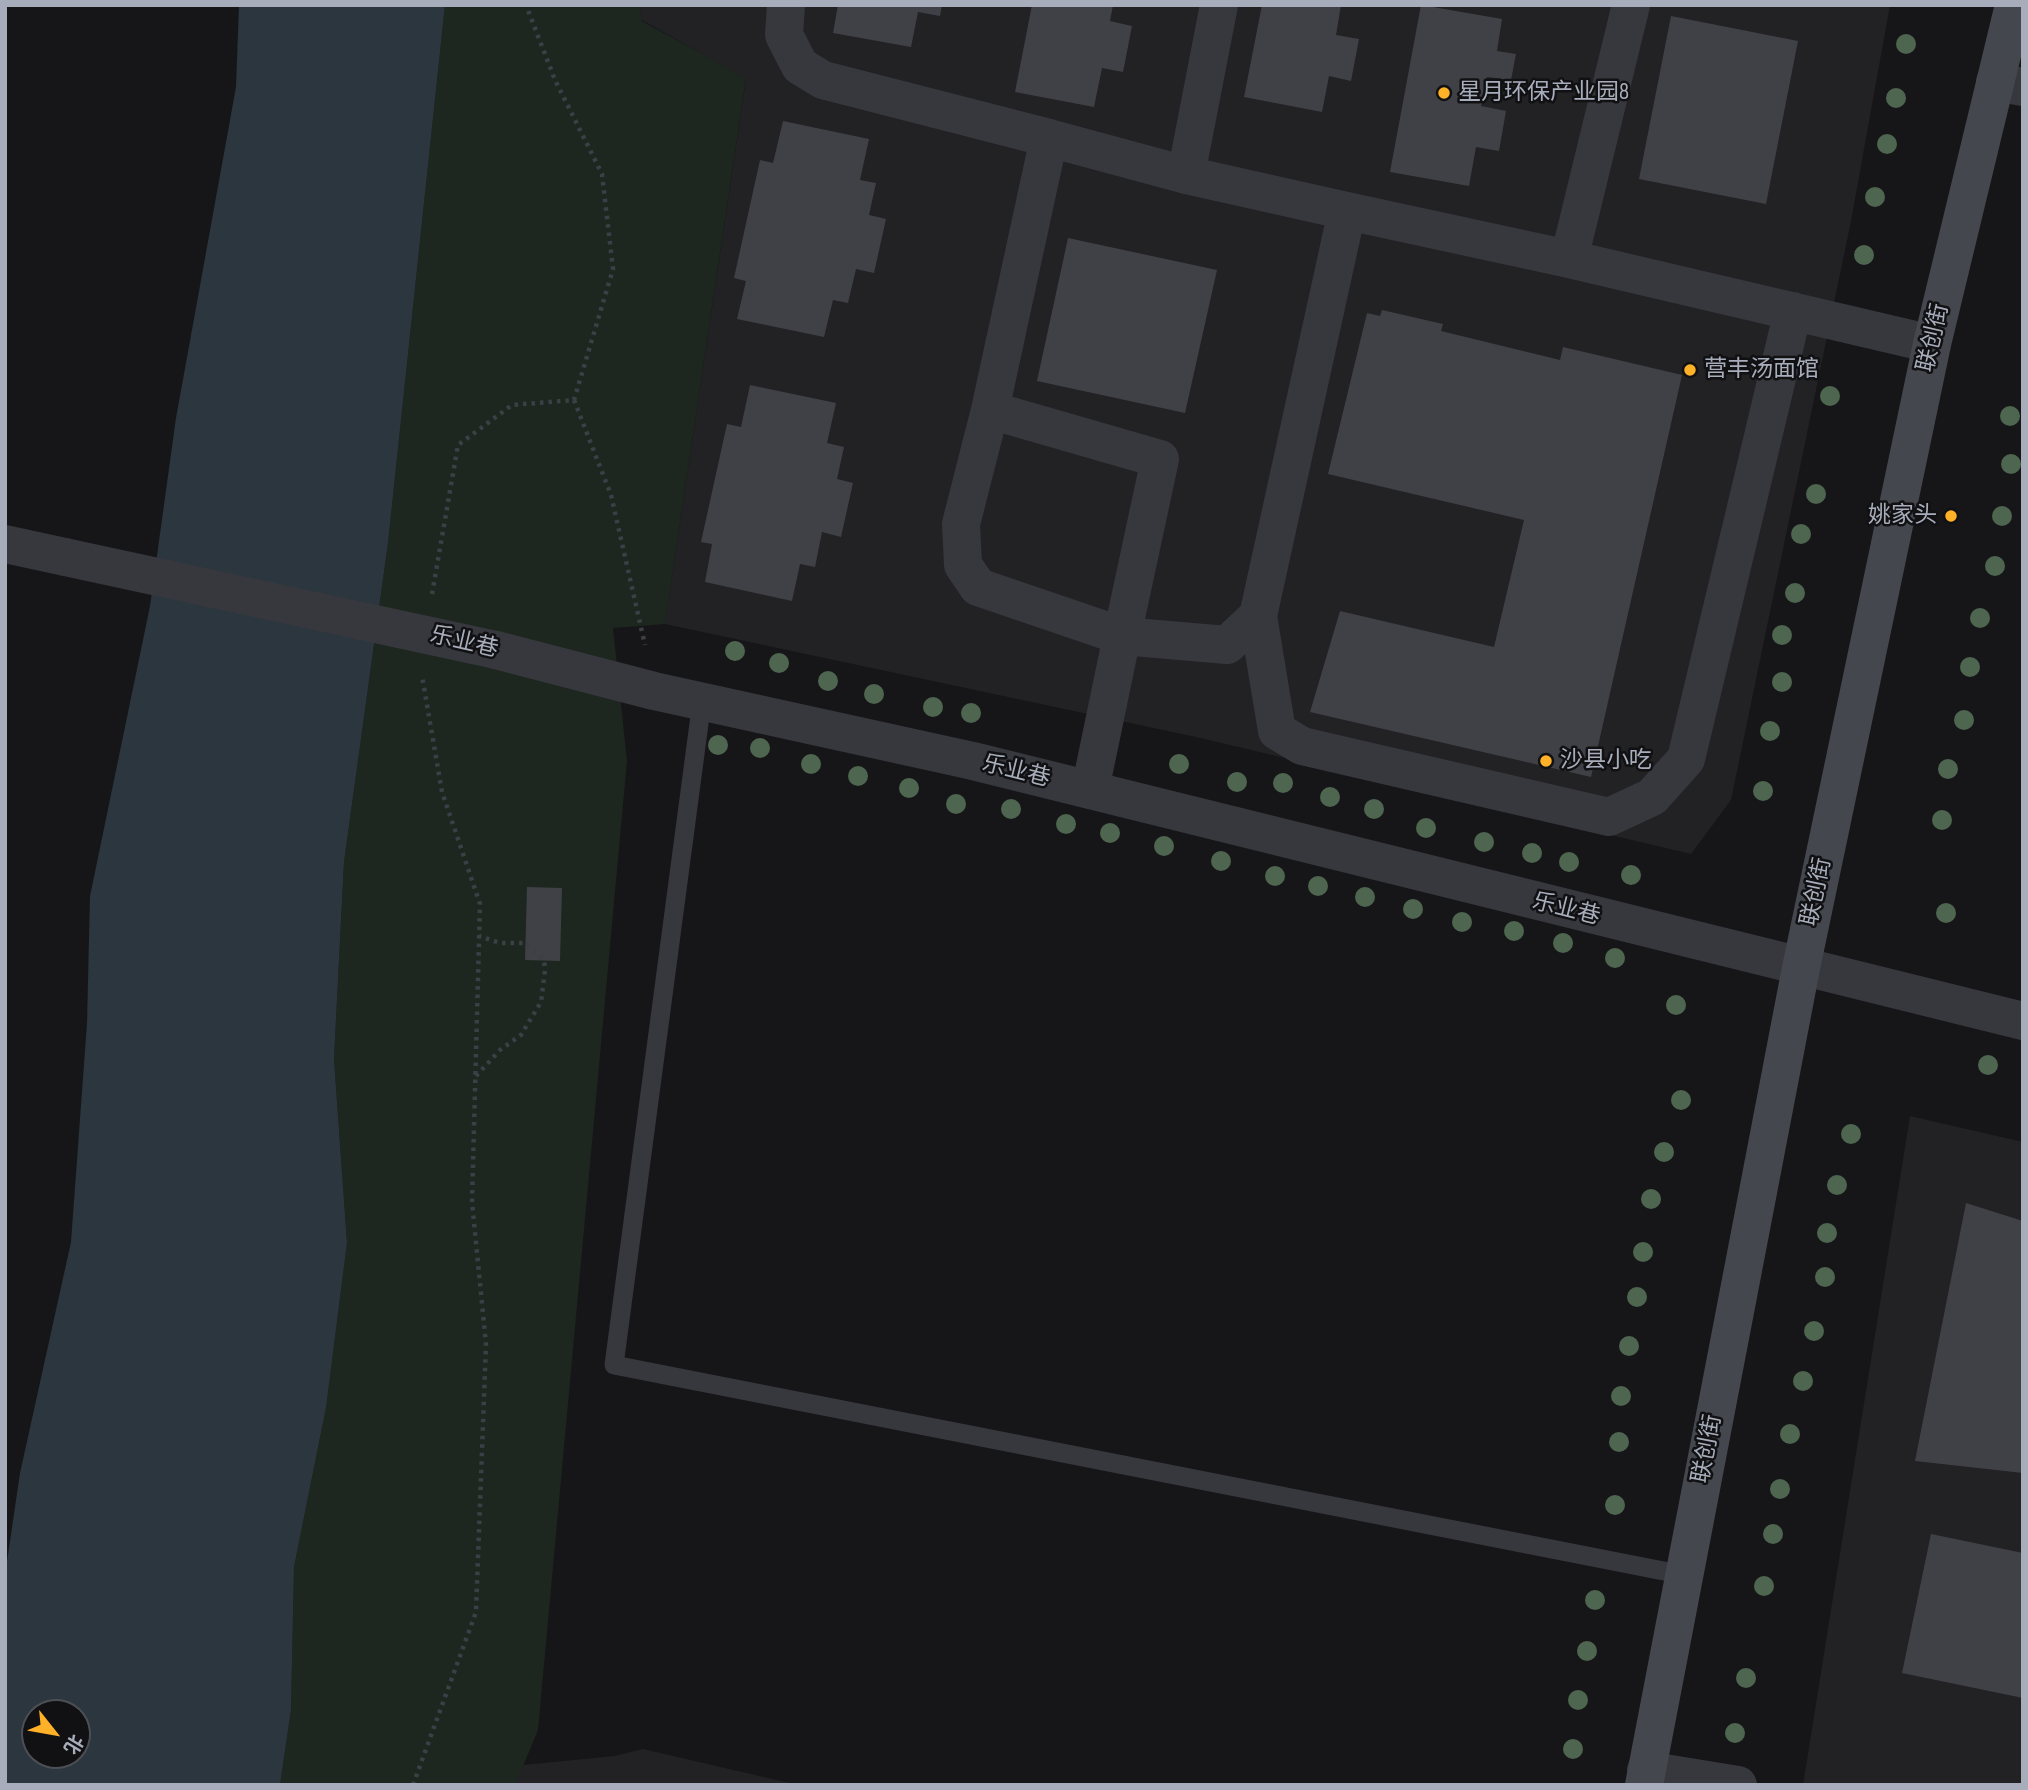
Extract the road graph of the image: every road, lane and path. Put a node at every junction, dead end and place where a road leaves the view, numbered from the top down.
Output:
1 (526, 5) edge
2 (786, 5) edge
3 (1219, 5) edge
4 (1630, 5) edge
5 (2014, 5) edge
6 (2009, 84) edge
7 (1049, 138) junction
8 (1186, 175) junction
9 (1347, 211) junction
10 (1569, 259) junction
11 (1793, 311) junction
12 (1932, 344) junction
13 (574, 400) junction
14 (990, 410) junction
15 (5, 544) edge
16 (432, 595) dead end
17 (1258, 616) junction
18 (1122, 636) junction
19 (420, 663) dead end
20 (654, 691) junction
21 (702, 701) junction
22 (1090, 790) junction
23 (479, 936) junction
24 (1801, 968) junction
25 (2023, 1021) edge
26 (475, 1076) junction
27 (1684, 1575) junction
28 (1645, 1778) edge
29 (413, 1785) edge
30 (1738, 1785) edge

1 - 13 path
2 - 7 street
3 - 8 street
4 - 10 street
5 - 6 street, 联创街
6 - 12 street, 联创街
7 - 8 street
7 - 14 street
8 - 9 street
9 - 10 street
9 - 17 street
10 - 11 street
11 - 12 street
11 - 17 street
12 - 24 street, 联创街
13 - 16 path
13 - 20 path
14 - 18 street
14 - 18 street
15 - 20 street, 乐业巷, bridge
17 - 18 street
18 - 22 street
19 - 23 path
20 - 21 street, 乐业巷
21 - 22 street, 乐业巷
21 - 27 lane
22 - 24 street, 乐业巷
23 - 26 path
23 - 26 path
24 - 25 street, 乐业巷
24 - 27 street, 联创街
26 - 29 path
27 - 28 street, 联创街
28 - 30 street

